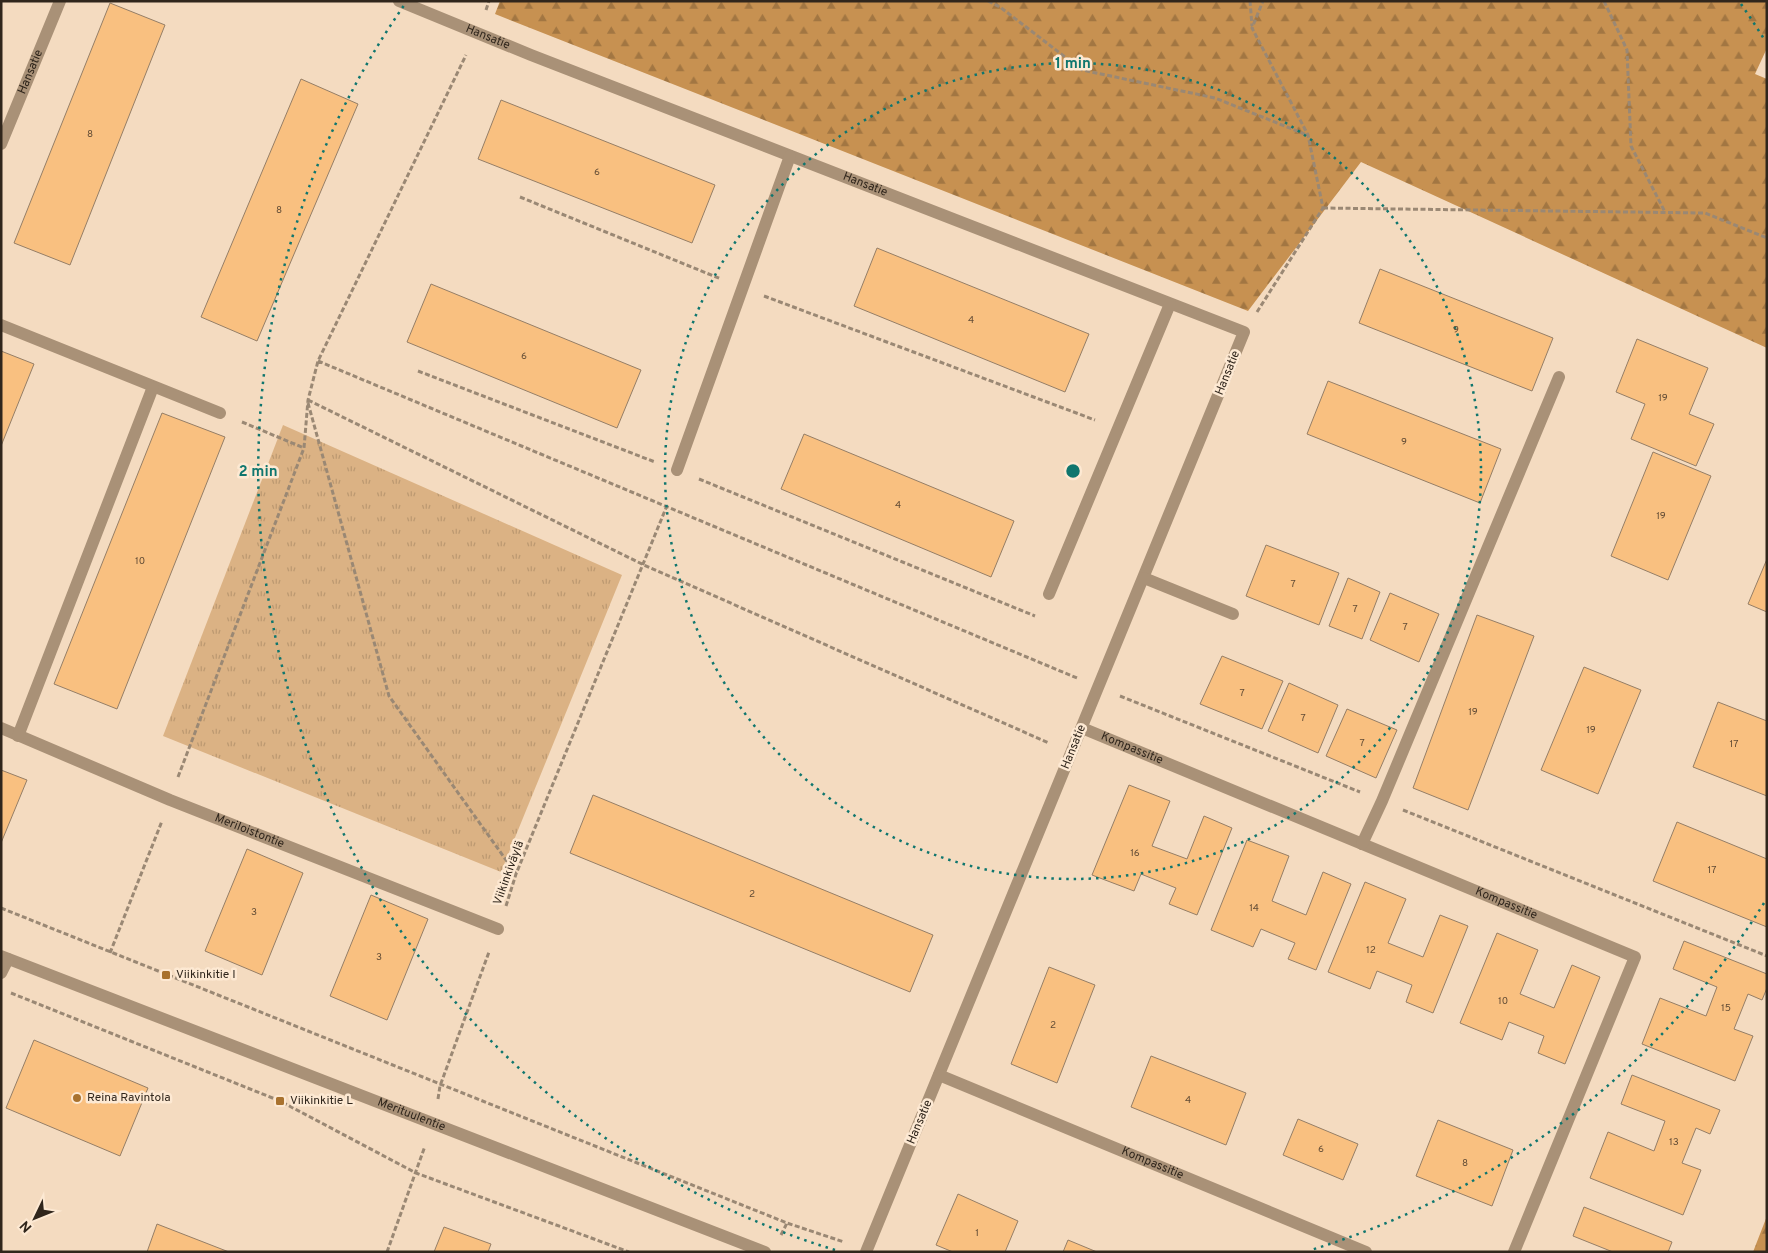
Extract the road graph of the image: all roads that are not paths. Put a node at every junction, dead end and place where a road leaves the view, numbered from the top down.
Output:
1 (60, 1) edge
2 (399, 1) edge
3 (1, 144) edge
4 (790, 156) junction
5 (1170, 304) junction
6 (1, 325) edge
7 (1559, 378) dead end
8 (153, 387) junction
9 (220, 413) road end
10 (677, 470) road end
11 (1144, 578) junction
12 (1049, 594) road end
13 (1233, 614) dead end
14 (1, 728) edge
15 (1082, 728) junction
16 (18, 736) junction
17 (1362, 844) junction
18 (498, 929) road end
19 (4, 957) edge
20 (1, 973) edge
21 (939, 1076) junction
22 (866, 1250) edge
23 (765, 1252) edge
24 (1366, 1252) edge
25 (1514, 1252) edge

1 - 3 street, Hansatie
2 - 4 street, Hansatie
4 - 5 street, Hansatie
4 - 10 street
5 - 11 street, Hansatie
5 - 12 street
6 - 8 street
7 - 17 street
8 - 9 street
8 - 16 street
11 - 13 street
11 - 15 street, Hansatie
14 - 16 street, Meriloistontie
15 - 17 street, Kompassitie
15 - 21 street, Hansatie
16 - 18 street, Meriloistontie
17 - 25 street, Kompassitie
19 - 20 street
19 - 23 street, Merituulentie
21 - 22 street, Hansatie
21 - 24 street, Kompassitie

